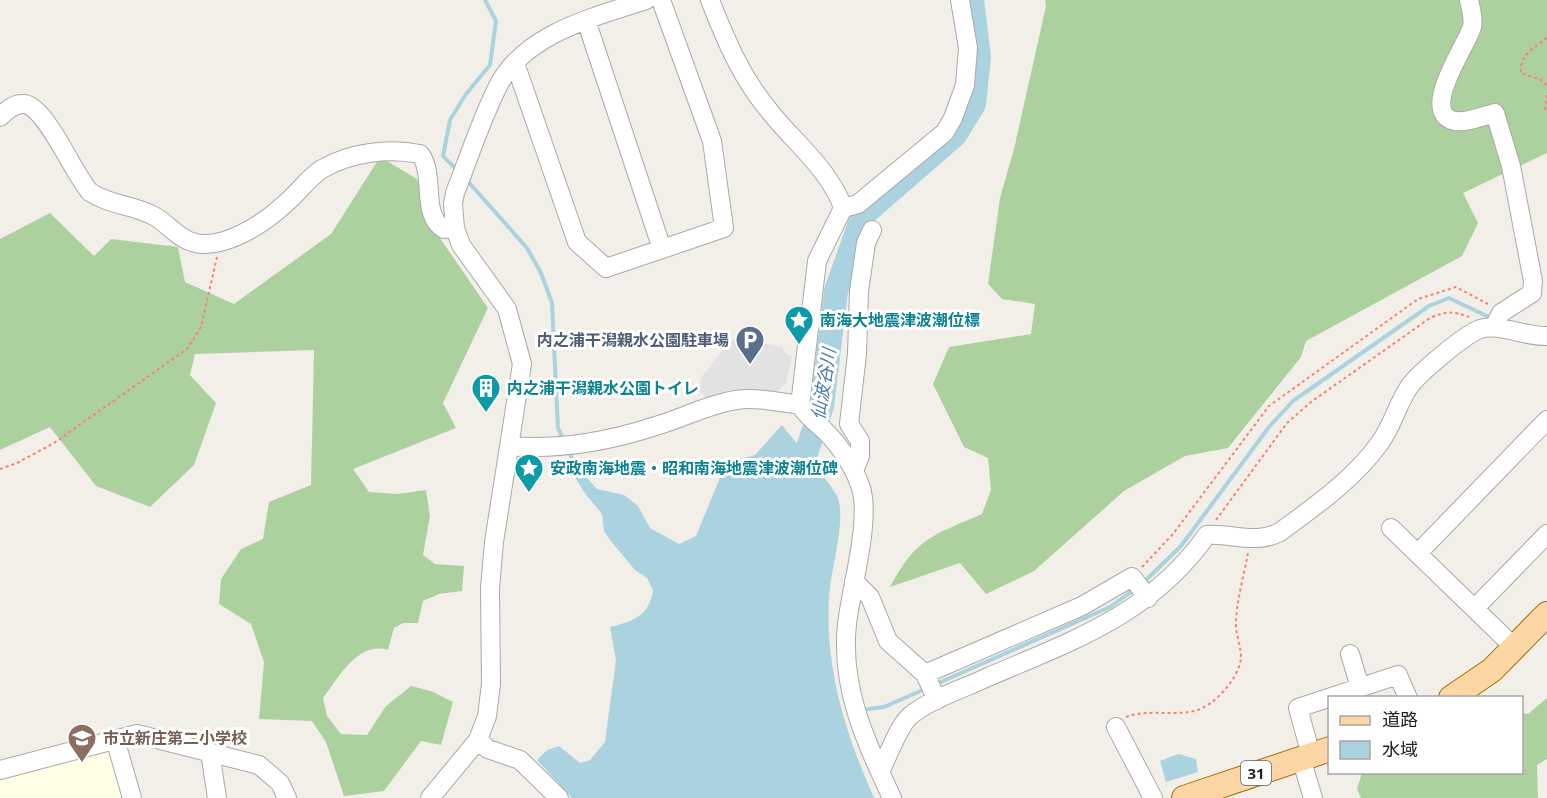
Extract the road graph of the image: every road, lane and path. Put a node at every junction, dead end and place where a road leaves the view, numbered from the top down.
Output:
1 (646, 0) edge
2 (661, 0) edge
3 (710, 0) edge
4 (960, 0) edge
5 (1469, 0) edge
6 (586, 20) junction
7 (1547, 38) edge
8 (515, 63) junction
9 (1547, 85) edge
10 (1547, 95) edge
11 (1545, 110) dead end
12 (0, 117) edge
13 (843, 208) junction
14 (455, 228) junction
15 (872, 230) dead end
16 (220, 243) junction
17 (662, 249) junction
18 (1498, 318) junction
19 (1547, 336) edge
20 (803, 410) junction
21 (1547, 420) edge
22 (509, 446) junction
23 (852, 468) junction
24 (0, 469) edge
25 (1391, 528) dead end
26 (1547, 534) edge
27 (1207, 535) junction
28 (1251, 539) junction
29 (1419, 552) junction
30 (854, 580) junction
31 (1140, 587) junction
32 (1475, 608) junction
33 (1547, 614) edge
34 (1514, 647) junction
35 (1350, 654) dead end
36 (931, 687) junction
37 (1360, 687) junction
38 (1333, 696) edge
39 (1407, 696) edge
40 (1455, 696) edge
41 (1328, 698) edge
42 (1116, 727) joint
43 (115, 739) junction
44 (478, 740) junction
45 (210, 752) junction
46 (1314, 754) edge
47 (0, 770) edge
48 (880, 772) junction
49 (132, 798) edge
50 (217, 798) edge
51 (287, 798) edge
52 (430, 798) edge
53 (559, 798) edge
54 (892, 798) edge
55 (1153, 798) edge
56 (1184, 798) edge
57 (1313, 798) edge

1 - 6 street
2 - 17 street
3 - 13 street
4 - 13 street
5 - 18 street
6 - 8 street
6 - 17 street
7 - 9 path
8 - 14 street
8 - 17 street
10 - 11 path
12 - 16 street
13 - 20 street
14 - 16 street
14 - 22 street
15 - 23 street
16 - 24 path
18 - 19 street
18 - 27 path
18 - 28 street
18 - 31 path
20 - 22 street
20 - 23 street
21 - 29 street
22 - 44 street
23 - 30 street
25 - 29 street
26 - 32 street
27 - 28 street
27 - 31 street
28 - 42 path
29 - 32 street
30 - 36 street
30 - 48 street
31 - 36 street
31 - 36 street
32 - 34 street
33 - 34 main road
34 - 40 main road
35 - 37 street
36 - 48 street
37 - 38 street
37 - 39 street
41 - 46 street
42 - 55 street
43 - 45 street
43 - 47 street
43 - 49 street
44 - 52 street
44 - 53 street
45 - 50 street
45 - 51 street
46 - 56 main road, 31
46 - 57 street
48 - 54 street

